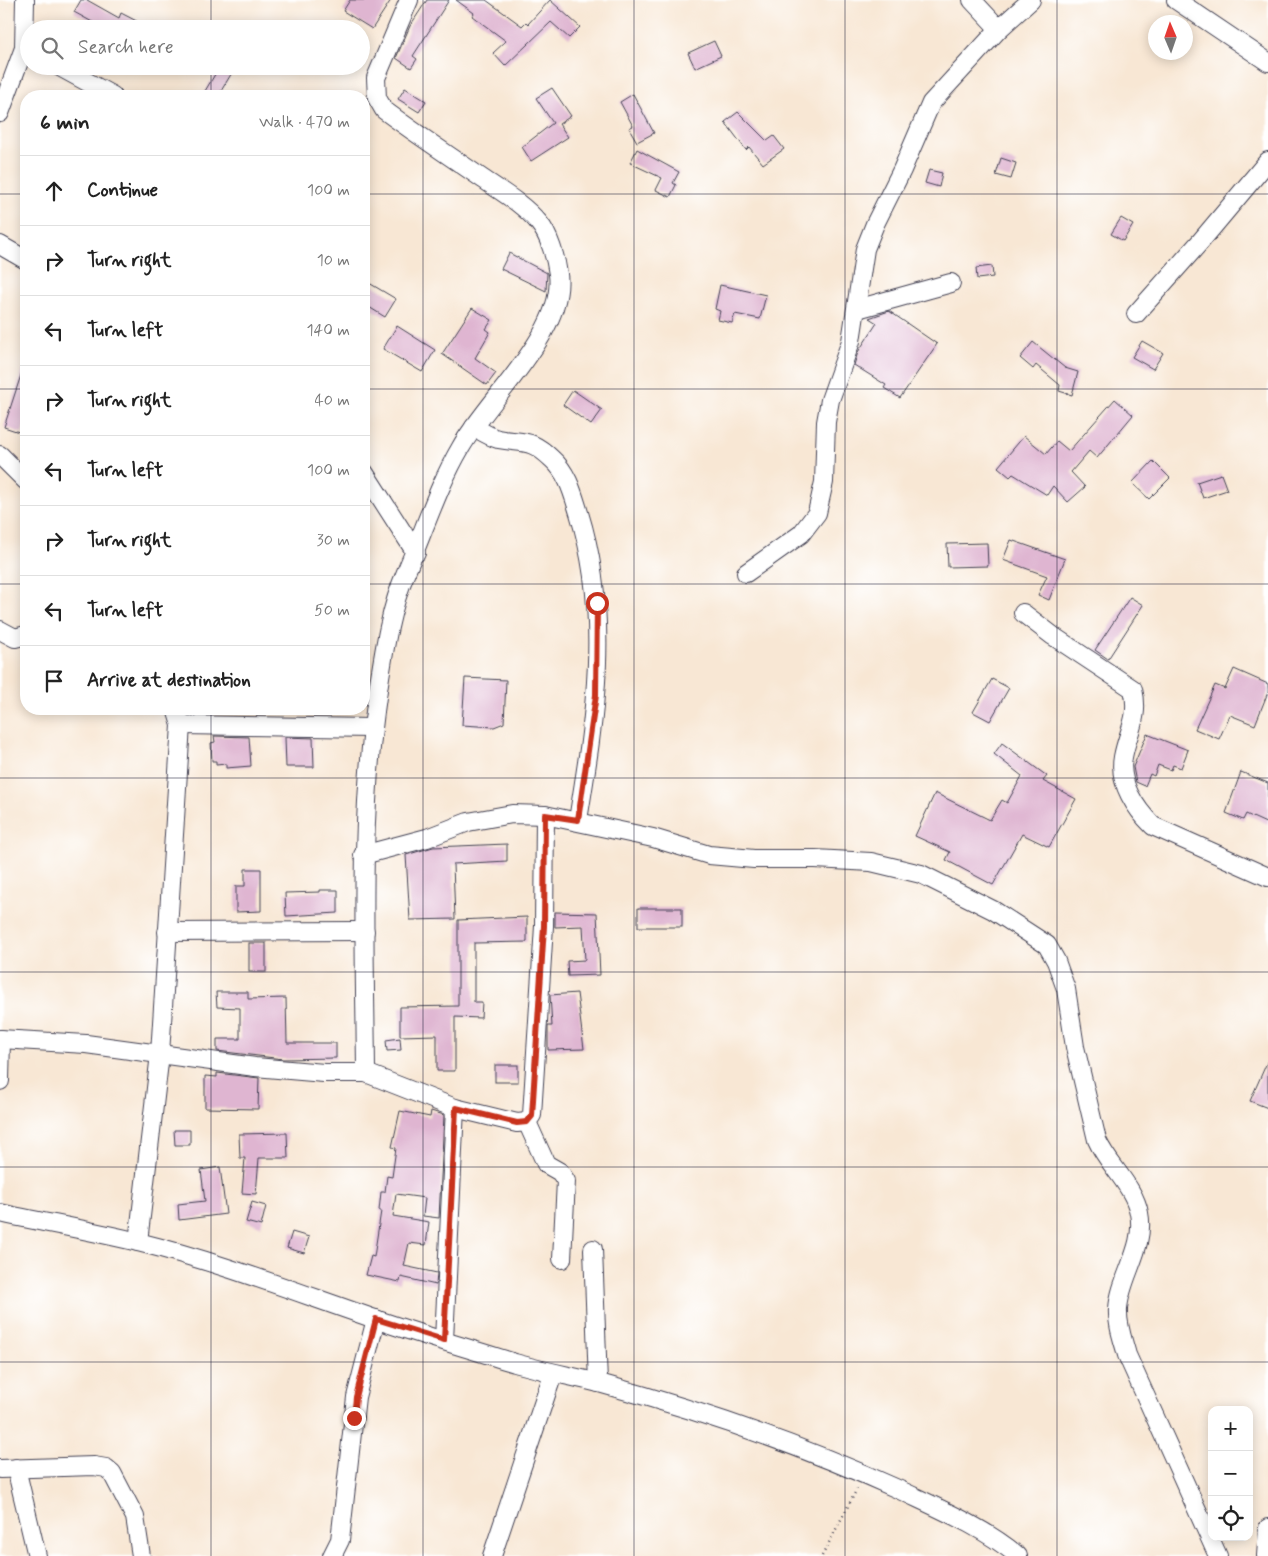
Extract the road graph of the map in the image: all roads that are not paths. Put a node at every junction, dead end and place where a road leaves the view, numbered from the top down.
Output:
1 (25, 0) edge
2 (409, 0) edge
3 (972, 0) edge
4 (1031, 0) edge
5 (1176, 0) edge
6 (25, 20) edge
7 (999, 29) junction
8 (1268, 62) edge
9 (20, 64) edge
10 (74, 75) edge
11 (102, 90) edge
12 (0, 113) edge
13 (1268, 161) edge
14 (0, 245) edge
15 (20, 257) edge
16 (951, 282) dead end
17 (857, 309) junction
18 (1136, 314) dead end
19 (474, 428) junction
20 (0, 455) edge
21 (20, 475) edge
22 (370, 481) edge
23 (416, 553) junction
24 (746, 573) dead end
25 (1023, 613) dead end
26 (0, 630) edge
27 (20, 637) edge
28 (178, 717) edge
29 (372, 728) junction
30 (545, 815) junction
31 (578, 820) junction
32 (363, 855) junction
33 (1268, 877) edge
34 (365, 931) junction
35 (167, 932) junction
36 (0, 1039) edge
37 (160, 1054) junction
38 (366, 1073) junction
39 (0, 1080) edge
40 (456, 1108) junction
41 (527, 1122) junction
42 (0, 1213) edge
43 (138, 1242) junction
44 (593, 1249) dead end
45 (562, 1259) dead end
46 (376, 1319) junction
47 (444, 1340) junction
48 (553, 1374) junction
49 (598, 1383) junction
50 (8, 1469) edge
51 (1268, 1528) edge
52 (37, 1556) edge
53 (141, 1556) edge
54 (332, 1556) edge
55 (492, 1556) edge
56 (1018, 1556) edge
57 (1218, 1556) edge
58 (1266, 1556) edge

1 - 6 street
2 - 19 street
3 - 7 street
4 - 7 street
5 - 8 street
7 - 17 street
9 - 12 street
10 - 11 street
13 - 18 street
14 - 15 street
16 - 17 street
17 - 24 street
19 - 23 street
19 - 31 street
20 - 21 street
22 - 23 street
23 - 29 street
25 - 33 street
26 - 27 street
28 - 29 street
28 - 35 street
29 - 32 street
30 - 31 street
30 - 32 street
30 - 41 street
31 - 57 street
32 - 34 street
34 - 35 street
34 - 38 street
35 - 37 street
36 - 37 street
36 - 39 street
37 - 38 street
37 - 43 street
38 - 40 street
40 - 41 street
40 - 47 street
41 - 45 street
42 - 43 street
43 - 46 street
44 - 49 street
46 - 47 street
46 - 54 street
47 - 48 street
48 - 49 street
48 - 55 street
49 - 56 street
50 - 52 street
50 - 53 street
51 - 58 street

